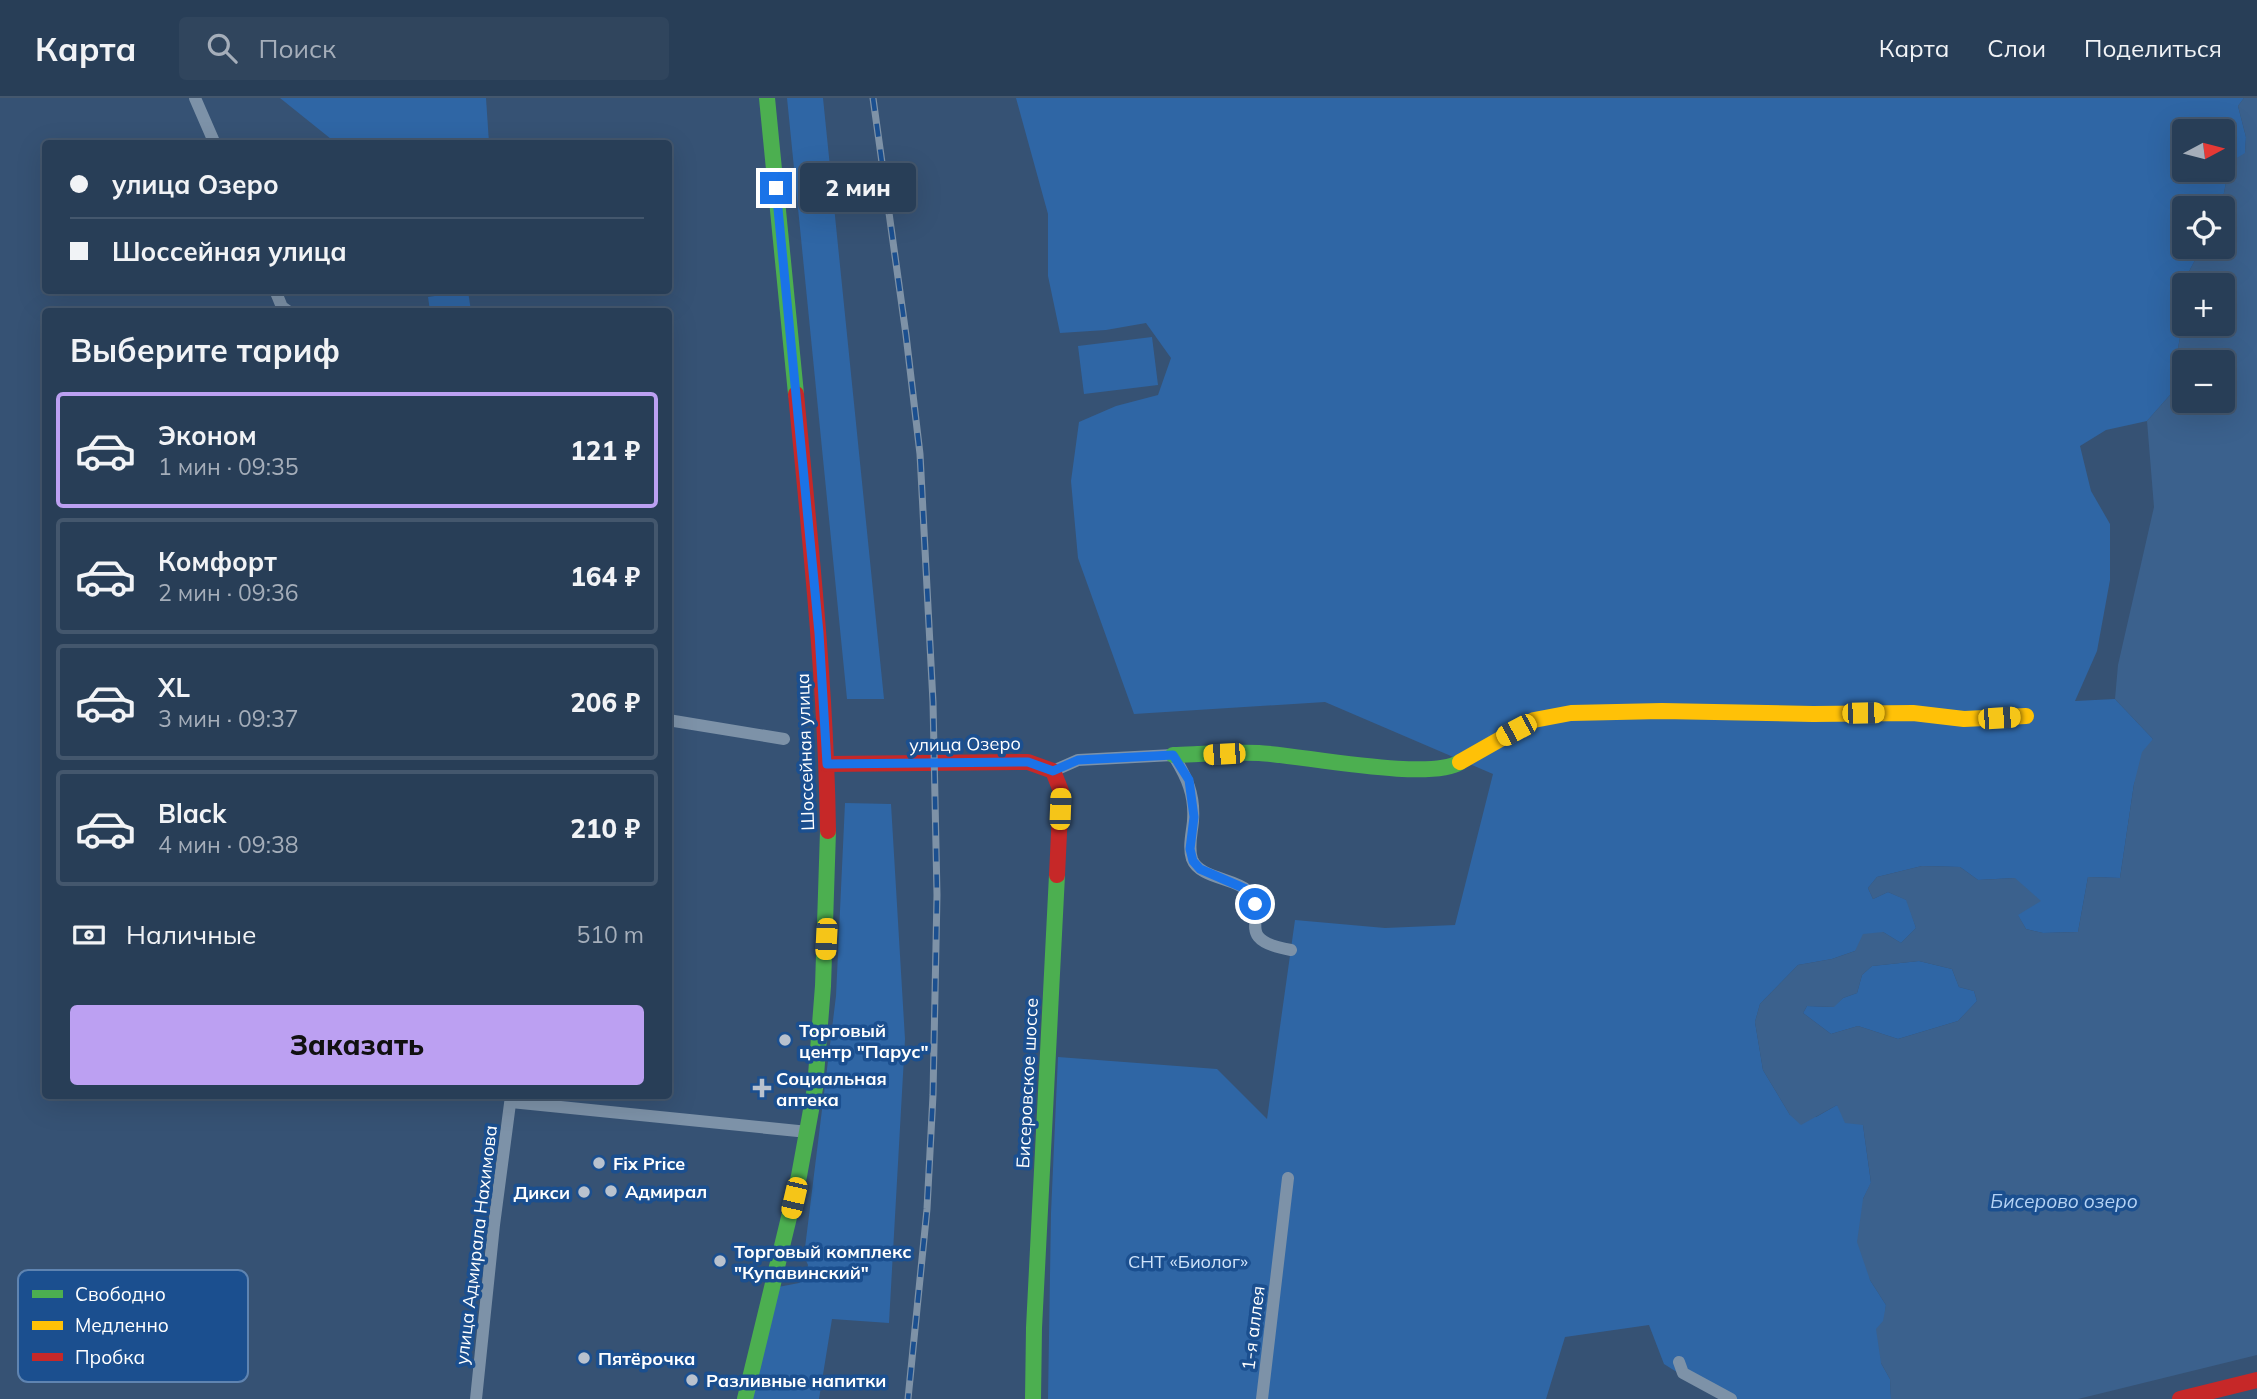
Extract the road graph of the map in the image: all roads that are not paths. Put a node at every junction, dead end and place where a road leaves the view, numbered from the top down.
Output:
1 (195, 98) edge
2 (767, 98) edge
3 (213, 140) edge
4 (2026, 716) dead end
5 (672, 721) edge
6 (784, 739) dead end
7 (1173, 755) junction
8 (827, 764) junction
9 (1053, 771) junction
10 (1291, 950) dead end
11 (511, 1099) edge
12 (808, 1132) junction
13 (1287, 1178) dead end
14 (1679, 1362) dead end
15 (2257, 1380) edge
16 (476, 1399) edge
17 (745, 1399) edge
18 (1033, 1399) edge
19 (1262, 1399) edge
20 (1731, 1399) edge
21 (2179, 1399) edge

1 - 3 street
2 - 8 main road, Шоссейная улица
4 - 7 main road
5 - 6 street
7 - 9 street
7 - 10 street
8 - 9 main road, улица Озеро
8 - 12 main road, Шоссейная улица
9 - 18 main road, Бисеровское шоссе
11 - 12 street
11 - 16 street, улица Адмирала Нахимова
12 - 17 main road, Шоссейная улица
13 - 19 street, 1-я аллея
14 - 20 street
15 - 21 main road

